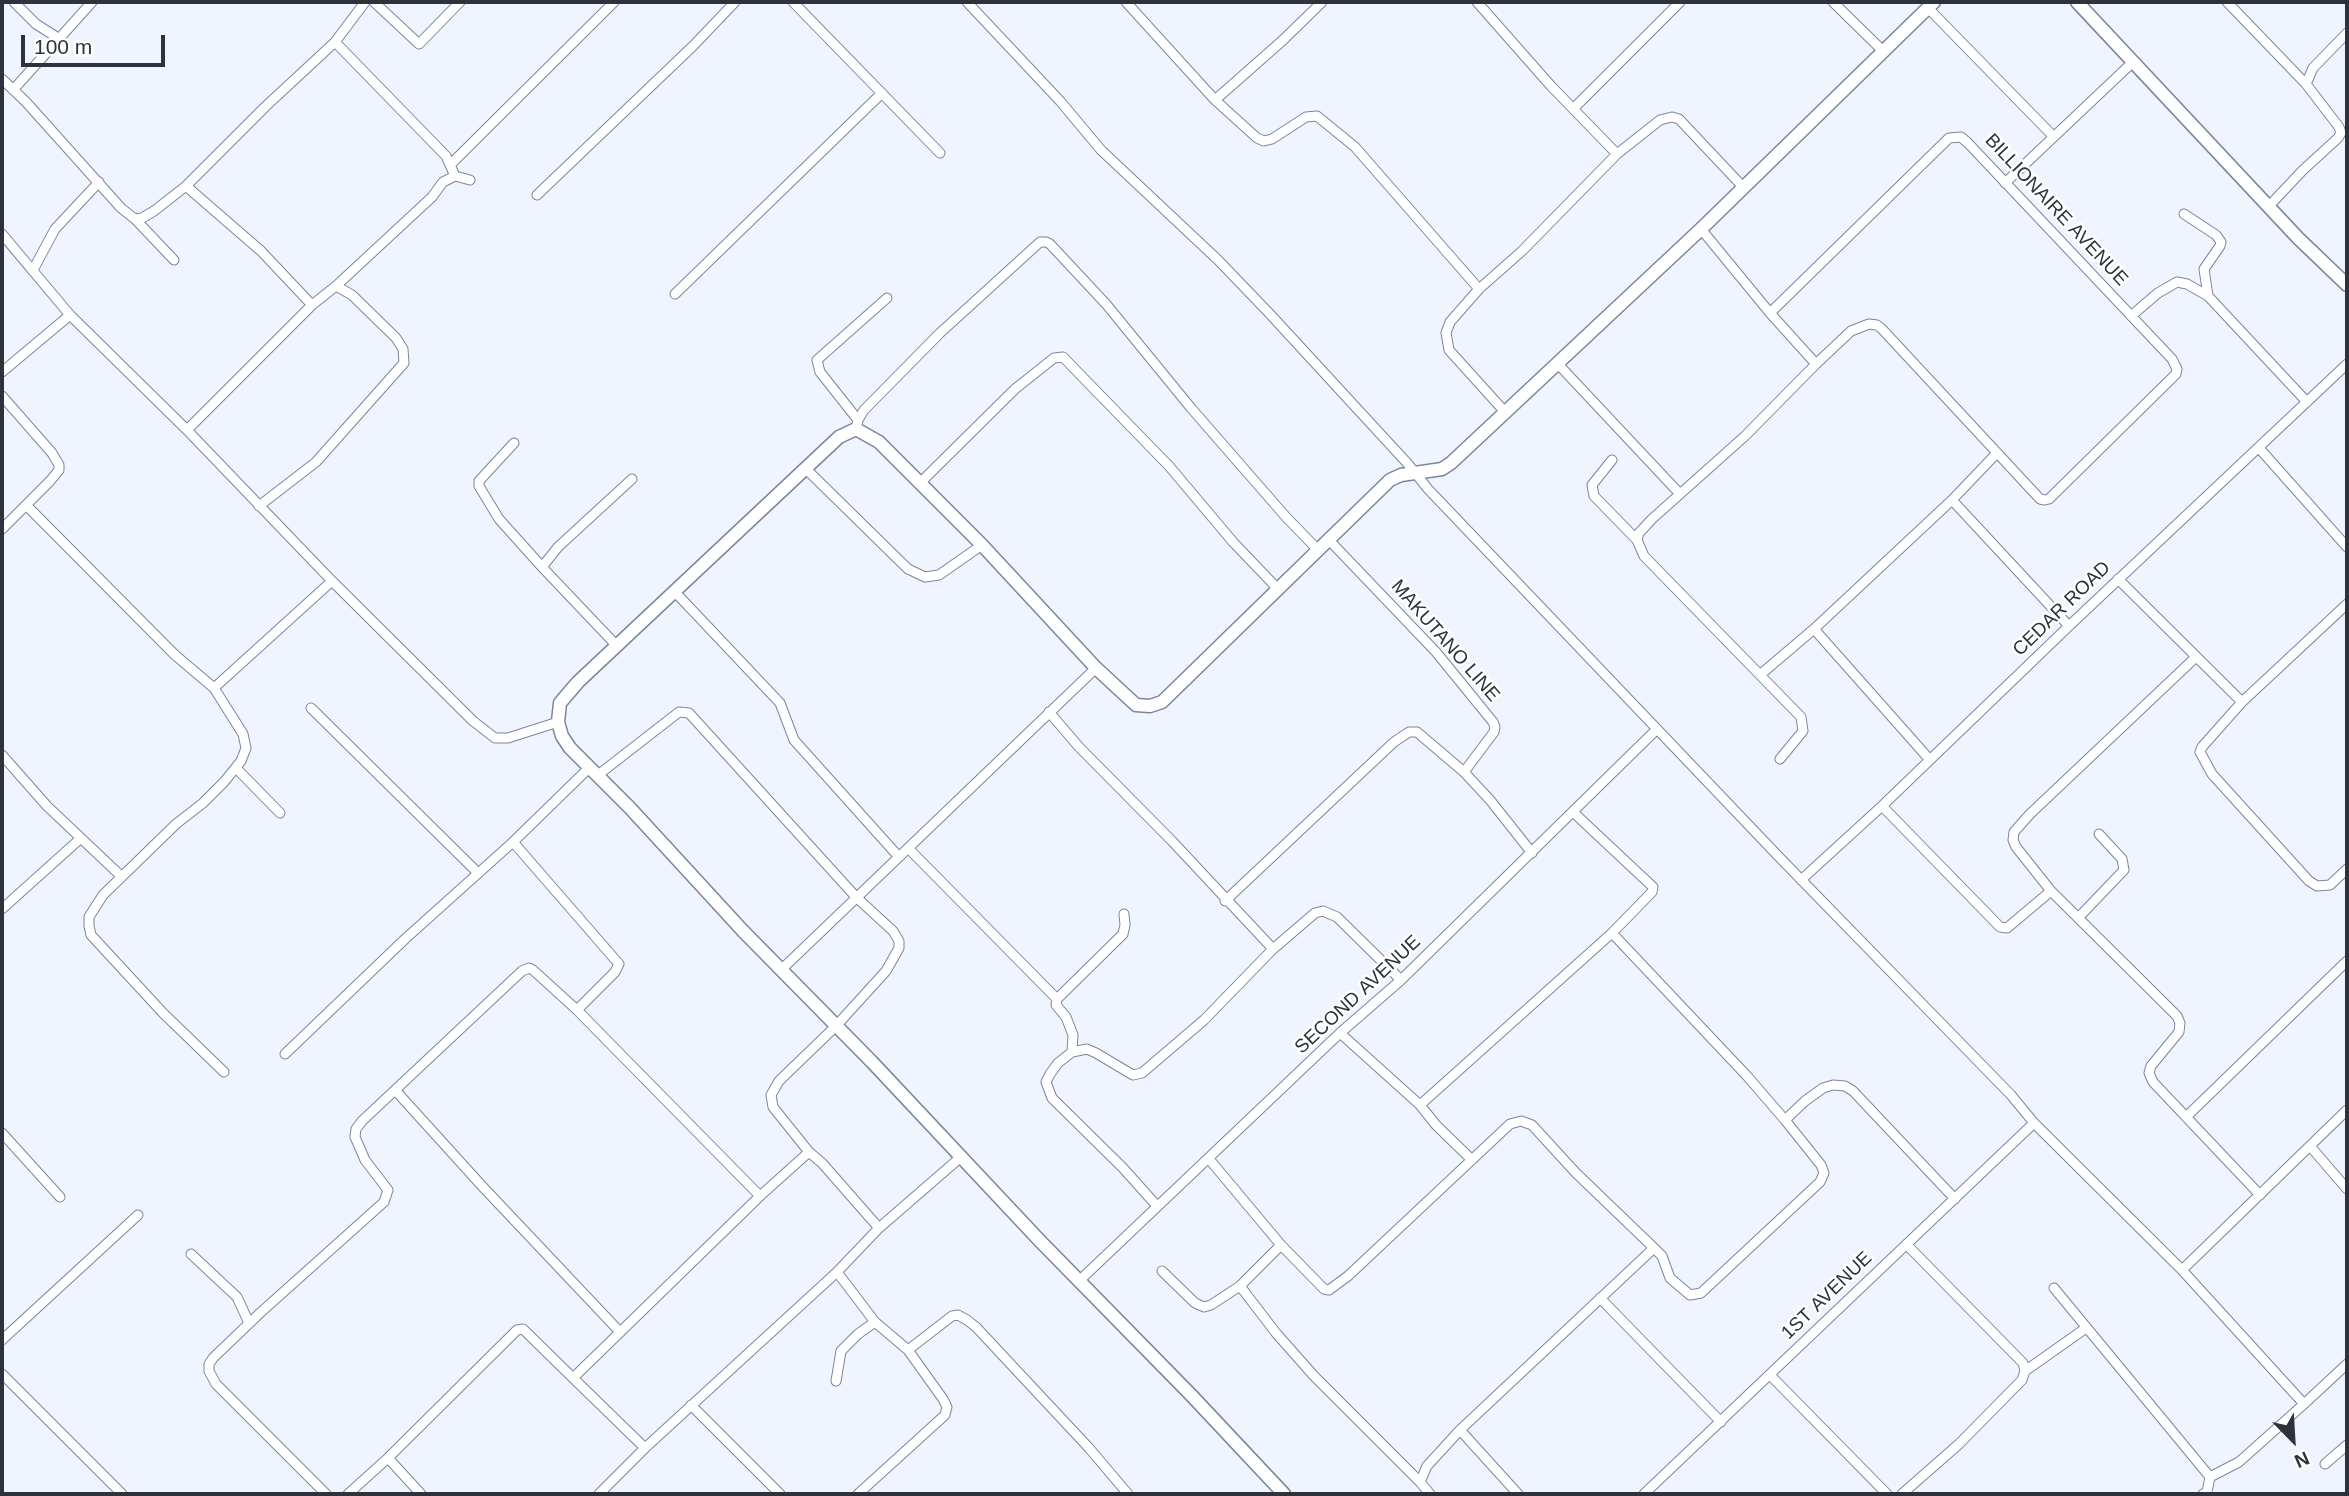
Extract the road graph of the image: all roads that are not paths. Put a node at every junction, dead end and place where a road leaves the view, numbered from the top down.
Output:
1 (14, 2) edge
2 (92, 2) edge
3 (365, 2) edge
4 (374, 2) edge
5 (460, 2) edge
6 (614, 2) edge
7 (735, 2) edge
8 (793, 2) edge
9 (967, 2) edge
10 (1126, 2) edge
11 (1322, 2) edge
12 (1477, 2) edge
13 (1680, 2) edge
14 (1833, 2) edge
15 (2077, 2) edge
16 (2227, 2) edge
17 (1931, 5) edge
18 (2347, 34) edge
19 (58, 38) junction
20 (335, 42) junction
21 (1884, 52) junction
22 (2134, 61) junction
23 (2, 79) edge
24 (2306, 84) junction
25 (13, 90) junction
26 (882, 93) junction
27 (1215, 100) junction
28 (1574, 108) junction
29 (2053, 136) junction
30 (940, 153) dead end
31 (1617, 154) junction
32 (451, 164) junction
33 (454, 176) junction
34 (470, 180) dead end
35 (99, 182) junction
36 (2005, 183) junction
37 (186, 187) junction
38 (1744, 187) junction
39 (537, 195) dead end
40 (2269, 206) junction
41 (2184, 214) dead end
42 (135, 219) junction
43 (1701, 229) junction
44 (2, 234) edge
45 (174, 260) dead end
46 (33, 270) junction
47 (2346, 282) edge
48 (337, 286) junction
49 (1479, 289) junction
50 (675, 295) dead end
51 (2208, 296) junction
52 (887, 298) dead end
53 (312, 305) junction
54 (1770, 313) junction
55 (70, 314) junction
56 (2131, 316) junction
57 (1557, 363) junction
58 (1816, 363) junction
59 (2347, 364) edge
60 (2, 372) edge
61 (2, 396) edge
62 (2306, 402) junction
63 (1505, 412) junction
64 (857, 424) junction
65 (187, 430) junction
66 (514, 443) dead end
67 (2259, 448) junction
68 (1997, 453) junction
69 (1612, 460) dead end
70 (805, 468) junction
71 (1416, 473) junction
72 (632, 479) dead end
73 (920, 484) junction
74 (1680, 494) junction
75 (1952, 500) junction
76 (26, 505) junction
77 (259, 506) junction
78 (2, 529) edge
79 (1328, 539) junction
80 (1637, 540) junction
81 (982, 545) junction
82 (2347, 547) edge
83 (1318, 550) junction
84 (542, 567) junction
85 (2118, 579) junction
86 (332, 581) junction
87 (1277, 588) junction
88 (674, 592) junction
89 (2347, 604) edge
90 (2069, 625) junction
91 (1814, 629) junction
92 (617, 646) junction
93 (2196, 657) junction
94 (1096, 668) junction
95 (1761, 674) junction
96 (214, 688) junction
97 (2242, 702) junction
98 (311, 708) dead end
99 (1049, 712) junction
100 (558, 722) junction
101 (1657, 729) junction
102 (2, 755) edge
103 (1780, 759) dead end
104 (1930, 760) junction
105 (236, 768) junction
106 (594, 771) junction
107 (1464, 772) junction
108 (1882, 806) junction
109 (1573, 812) junction
110 (280, 813) dead end
111 (2099, 834) dead end
112 (80, 838) junction
113 (513, 842) junction
114 (908, 848) junction
115 (1532, 853) junction
116 (899, 857) junction
117 (2347, 869) edge
118 (478, 873) junction
119 (121, 876) junction
120 (1801, 880) junction
121 (2051, 891) junction
122 (856, 897) junction
123 (1225, 901) junction
124 (2, 909) edge
125 (1124, 914) dead end
126 (2078, 918) junction
127 (1612, 933) junction
128 (1273, 949) junction
129 (2347, 961) edge
130 (781, 970) junction
131 (1401, 980) junction
132 (1057, 999) junction
133 (577, 1010) junction
134 (836, 1026) junction
135 (1340, 1033) junction
136 (1072, 1052) junction
137 (285, 1054) dead end
138 (224, 1072) dead end
139 (395, 1090) junction
140 (1420, 1105) junction
141 (2347, 1110) edge
142 (2186, 1117) junction
143 (1785, 1120) junction
144 (2034, 1123) junction
145 (2, 1133) edge
146 (2310, 1146) junction
147 (809, 1152) junction
148 (962, 1156) junction
149 (1209, 1158) junction
150 (1472, 1160) junction
151 (2347, 1189) edge
152 (2260, 1195) junction
153 (760, 1196) junction
154 (60, 1197) dead end
155 (1955, 1199) junction
156 (1157, 1206) junction
157 (138, 1214) dead end
158 (880, 1228) junction
159 (1280, 1245) junction
160 (1907, 1245) junction
161 (1654, 1248) junction
162 (191, 1254) dead end
163 (2182, 1270) junction
164 (1162, 1271) dead end
165 (837, 1272) junction
166 (1079, 1281) junction
167 (1240, 1286) junction
168 (2054, 1288) dead end
169 (1601, 1298) junction
170 (875, 1322) junction
171 (249, 1324) junction
172 (2086, 1328) junction
173 (620, 1332) junction
174 (2, 1340) edge
175 (908, 1350) junction
176 (2347, 1364) edge
177 (2025, 1371) junction
178 (1770, 1375) junction
179 (2, 1376) edge
180 (573, 1378) junction
181 (836, 1381) dead end
182 (2304, 1404) junction
183 (691, 1405) junction
184 (1721, 1422) junction
185 (1460, 1430) junction
186 (2347, 1445) edge
187 (645, 1448) junction
188 (388, 1458) junction
189 (2325, 1464) dead end
190 (2210, 1477) junction
191 (1420, 1482) junction
192 (122, 1494) edge
193 (326, 1494) edge
194 (348, 1494) edge
195 (421, 1494) edge
196 (599, 1494) edge
197 (780, 1494) edge
198 (858, 1494) edge
199 (1128, 1494) edge
200 (1284, 1494) edge
201 (1430, 1494) edge
202 (1518, 1494) edge
203 (1644, 1494) edge
204 (1887, 1494) edge
205 (1902, 1494) edge
206 (2206, 1494) edge

1 - 19 street
2 - 19 street
3 - 20 street
4 - 5 street
6 - 32 street
7 - 39 street
8 - 26 street
9 - 71 street
10 - 27 street
11 - 27 street
12 - 28 street
13 - 28 street
14 - 21 street
15 - 22 street
16 - 24 street
17 - 21 street
17 - 29 street
18 - 24 street
19 - 25 street
20 - 32 street
20 - 37 street
21 - 38 street
22 - 29 street
22 - 40 street
23 - 25 street
24 - 40 street
25 - 35 street
26 - 30 street
26 - 50 street
27 - 49 street
28 - 31 street
29 - 36 street
31 - 38 street
31 - 49 street
32 - 33 street
33 - 34 street
33 - 48 street
35 - 42 street
35 - 46 street
36 - 54 street, BILLIONAIRE AVENUE
36 - 56 street, BILLIONAIRE AVENUE
37 - 42 street
37 - 53 street
38 - 43 street
40 - 47 street
41 - 51 street
42 - 45 street
43 - 54 street
43 - 57 street
44 - 46 street
46 - 55 street
48 - 53 street
48 - 77 street
49 - 63 street
51 - 56 street
51 - 62 street
52 - 64 street
53 - 65 street
54 - 58 street
55 - 60 street
55 - 65 street
56 - 68 street, BILLIONAIRE AVENUE
57 - 63 street
57 - 74 street
58 - 68 street, BILLIONAIRE AVENUE
58 - 74 street
59 - 62 street, CEDAR ROAD
61 - 76 street
62 - 67 street, CEDAR ROAD
63 - 71 street
64 - 70 street
64 - 73 street
64 - 83 street
65 - 77 street
66 - 84 street
67 - 82 street
67 - 85 street, CEDAR ROAD
68 - 75 street
69 - 80 street
70 - 81 street
70 - 88 street
71 - 79 street
71 - 101 street
72 - 84 street
73 - 81 street
73 - 87 street
74 - 80 street
75 - 90 street
75 - 91 street
76 - 78 street
76 - 96 street
77 - 86 street
79 - 83 street
79 - 107 street, MAKUTANO LINE
80 - 95 street
81 - 94 street
83 - 87 street
84 - 92 street
85 - 90 street, CEDAR ROAD
85 - 93 street
86 - 96 street
86 - 100 street
87 - 94 street
88 - 92 street
88 - 116 street
89 - 97 street
90 - 104 street, CEDAR ROAD
91 - 95 street
91 - 104 street
92 - 100 street
93 - 97 street
93 - 121 street
94 - 99 street
95 - 103 street
96 - 105 street
97 - 117 street
98 - 118 street
99 - 114 street
99 - 123 street
100 - 106 street
101 - 109 street, SECOND AVENUE
101 - 120 street
102 - 112 street
104 - 108 street, CEDAR ROAD
105 - 110 street
105 - 119 street
106 - 113 street
106 - 122 street
106 - 130 street
107 - 115 street
107 - 123 street
108 - 120 street, CEDAR ROAD
108 - 121 street
109 - 115 street, SECOND AVENUE
109 - 127 street
111 - 126 street
112 - 119 street
112 - 124 street
113 - 118 street
113 - 133 street
114 - 116 street
114 - 132 street
115 - 131 street, SECOND AVENUE
116 - 122 street
118 - 137 street
119 - 138 street
120 - 144 street
121 - 126 street
122 - 130 street
122 - 134 street
123 - 128 street
125 - 132 street
126 - 142 street
127 - 140 street
127 - 143 street
128 - 131 street
128 - 136 street
129 - 142 street
130 - 134 street
131 - 135 street, SECOND AVENUE
132 - 136 street
133 - 139 street
133 - 153 street
134 - 147 street
134 - 148 street
135 - 140 street
135 - 149 street, SECOND AVENUE
136 - 156 street
139 - 171 street
139 - 173 street
140 - 150 street
141 - 146 street
142 - 152 street
143 - 155 street
143 - 161 street
144 - 155 street, 1ST AVENUE
144 - 163 street
145 - 154 street
146 - 151 street
146 - 152 street
147 - 153 street
147 - 158 street
148 - 158 street
148 - 166 street
149 - 156 street, SECOND AVENUE
149 - 159 street
150 - 159 street
150 - 161 street
152 - 163 street
153 - 173 street
155 - 160 street, 1ST AVENUE
156 - 166 street, SECOND AVENUE
157 - 174 street
158 - 165 street
159 - 167 street
160 - 177 street
160 - 178 street, 1ST AVENUE
161 - 169 street
162 - 171 street
163 - 182 street
164 - 167 street
165 - 170 street
165 - 183 street
166 - 200 street
167 - 191 street
168 - 172 street
169 - 184 street
169 - 185 street
170 - 175 street
170 - 181 street
171 - 193 street
172 - 177 street
172 - 190 street
173 - 180 street
175 - 198 street
175 - 199 street
176 - 182 street
177 - 205 street
178 - 184 street, 1ST AVENUE
178 - 204 street
179 - 192 street
180 - 187 street
180 - 188 street
182 - 190 street
183 - 187 street
183 - 197 street
184 - 203 street, 1ST AVENUE
185 - 191 street
185 - 202 street
186 - 189 street
187 - 196 street
188 - 194 street
188 - 195 street
190 - 206 street
191 - 201 street

